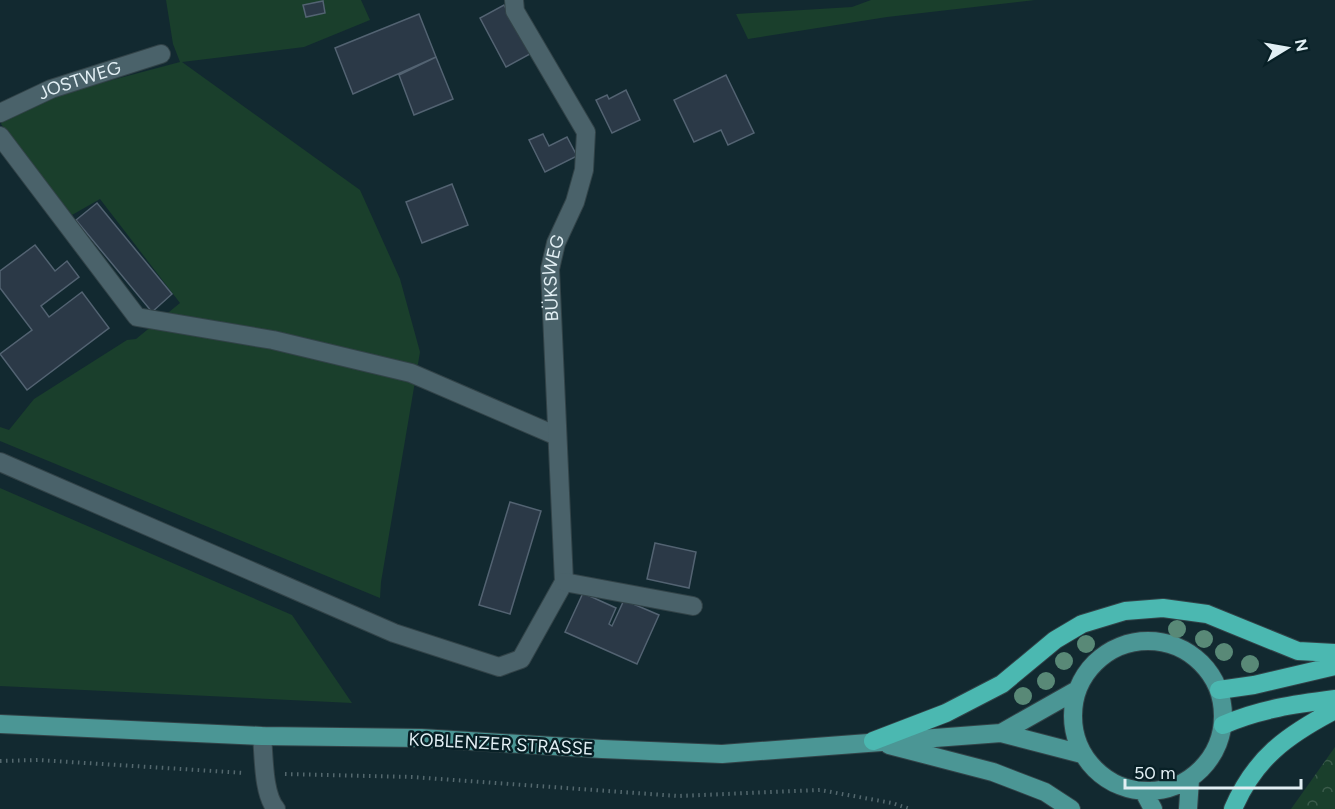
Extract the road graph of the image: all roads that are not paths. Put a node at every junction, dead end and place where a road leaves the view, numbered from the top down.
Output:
1 (514, 0) edge
2 (161, 54) dead end
3 (0, 113) edge
4 (0, 136) edge
5 (557, 436) junction
6 (0, 462) edge
7 (564, 582) junction
8 (693, 606) dead end
9 (1335, 653) edge
10 (1335, 666) edge
11 (1077, 690) junction
12 (1219, 690) junction
13 (1335, 699) edge
14 (1335, 710) edge
15 (0, 724) edge
16 (1223, 725) junction
17 (1001, 733) junction
18 (262, 736) junction
19 (873, 741) junction
20 (1083, 754) junction
21 (1190, 780) junction
22 (1144, 792) junction
23 (276, 809) edge
24 (1071, 809) edge
25 (1153, 809) edge
26 (1188, 809) edge
27 (1233, 809) edge

1 - 5 street, BÜKSWEG
2 - 3 street, JOSTWEG
4 - 5 street
5 - 7 street, BÜKSWEG
6 - 7 street
7 - 8 street
9 - 19 highway
10 - 12 highway
11 - 12 main road, KOBLENZER STRASSE
11 - 17 main road, KOBLENZER STRASSE
11 - 20 main road, KOBLENZER STRASSE
12 - 16 main road, KOBLENZER STRASSE
13 - 16 highway
14 - 27 highway
15 - 18 main road, KOBLENZER STRASSE
16 - 21 main road, KOBLENZER STRASSE
17 - 19 main road, KOBLENZER STRASSE
17 - 20 main road, KOBLENZER STRASSE
18 - 19 main road, KOBLENZER STRASSE
18 - 23 street
19 - 24 main road
20 - 22 main road, KOBLENZER STRASSE
21 - 22 main road, KOBLENZER STRASSE
21 - 26 main road
22 - 25 main road

